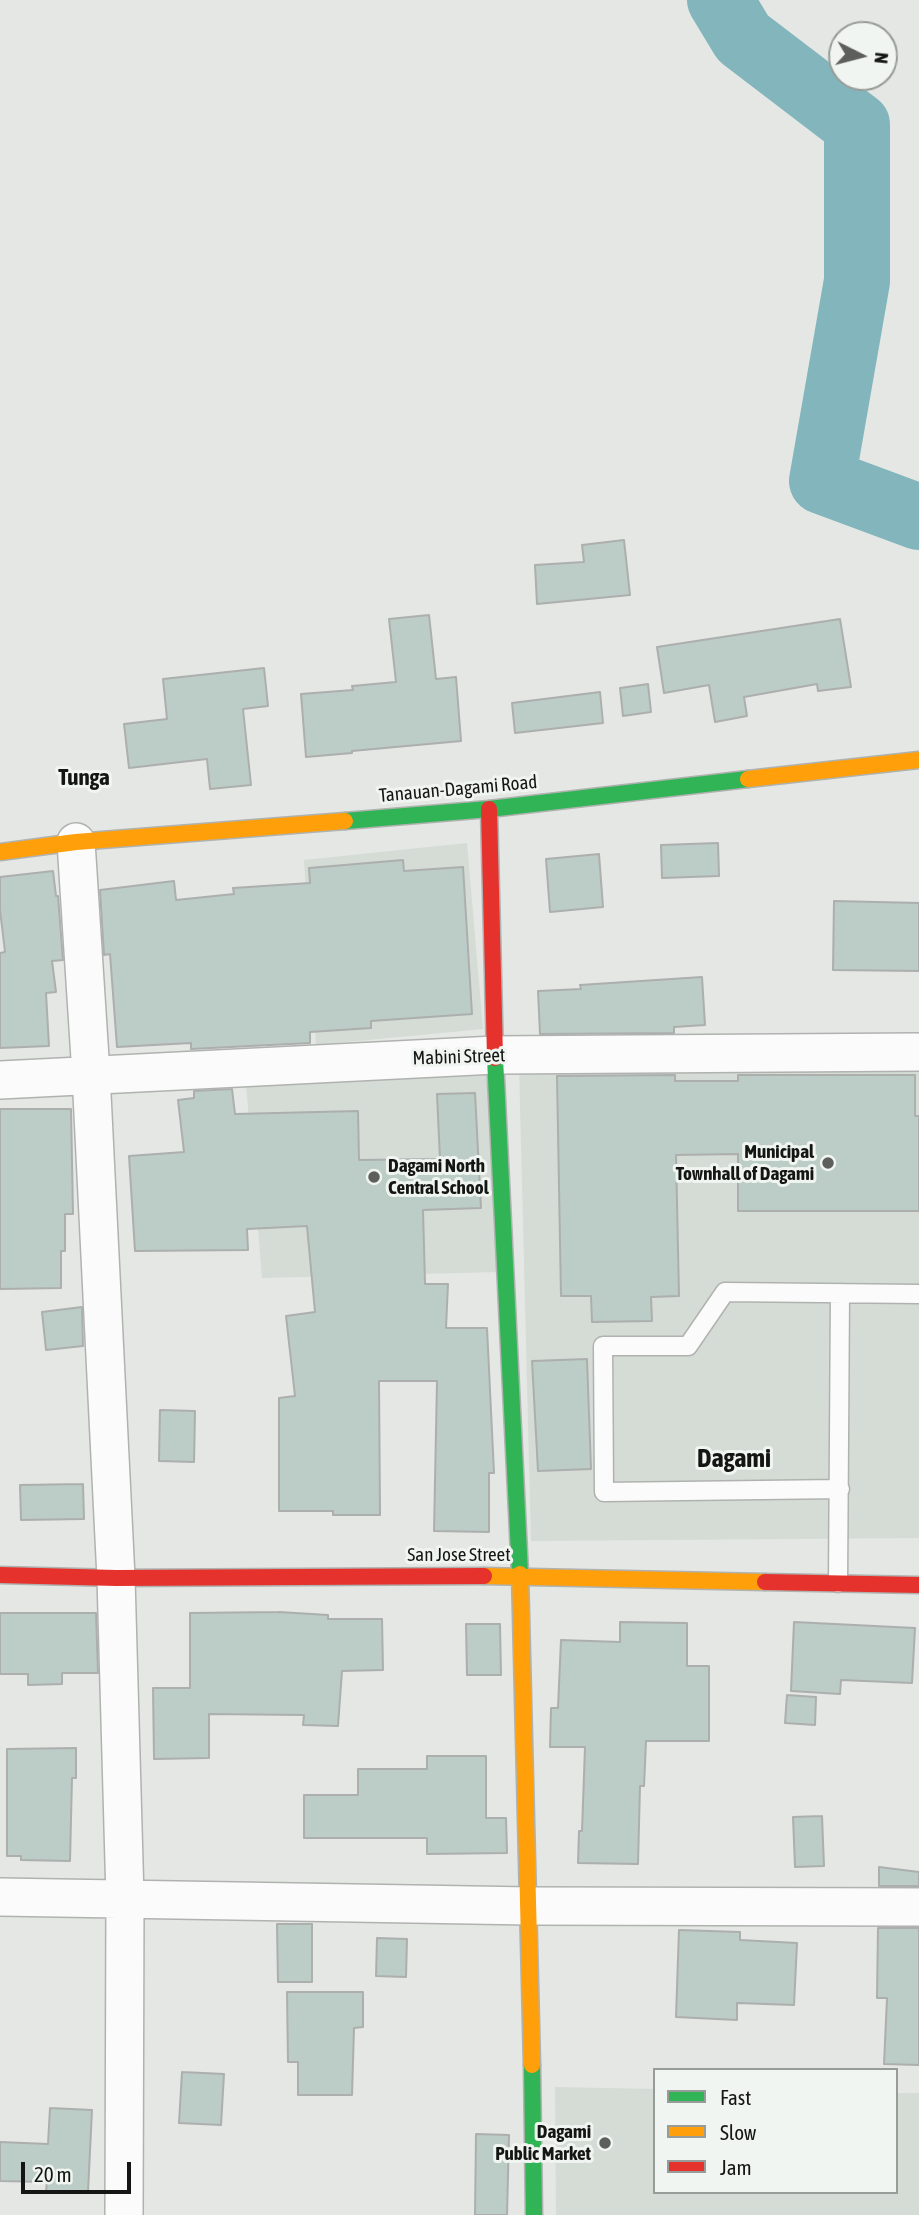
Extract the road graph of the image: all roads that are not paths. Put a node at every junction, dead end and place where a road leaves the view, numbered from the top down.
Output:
1 (919, 760) edge
2 (489, 809) junction
3 (76, 842) junction
4 (0, 852) edge
5 (919, 1052) edge
6 (495, 1055) junction
7 (91, 1074) junction
8 (0, 1080) edge
9 (840, 1293) junction
10 (919, 1294) edge
11 (840, 1489) junction
12 (0, 1575) edge
13 (520, 1576) junction
14 (116, 1578) junction
15 (838, 1583) junction
16 (919, 1585) edge
17 (0, 1898) edge
18 (125, 1898) junction
19 (530, 1906) junction
20 (919, 1907) edge
21 (124, 2215) edge
22 (534, 2215) edge

1 - 2 street, Tanauan-Dagami Road
2 - 3 street, Tanauan-Dagami Road
2 - 6 street
3 - 4 street, Tanauan-Dagami Road
3 - 7 street
5 - 6 street, Mabini Street
6 - 7 street, Mabini Street
6 - 13 street
7 - 8 street, Mabini Street
7 - 14 street
9 - 10 lane
9 - 11 lane
9 - 11 lane
11 - 15 lane
12 - 14 street, San Jose Street
13 - 14 street, San Jose Street
13 - 15 street, San Jose Street
13 - 19 street
14 - 18 street
15 - 16 street, San Jose Street
17 - 18 street
18 - 19 street
18 - 21 street
19 - 20 street
19 - 22 street

